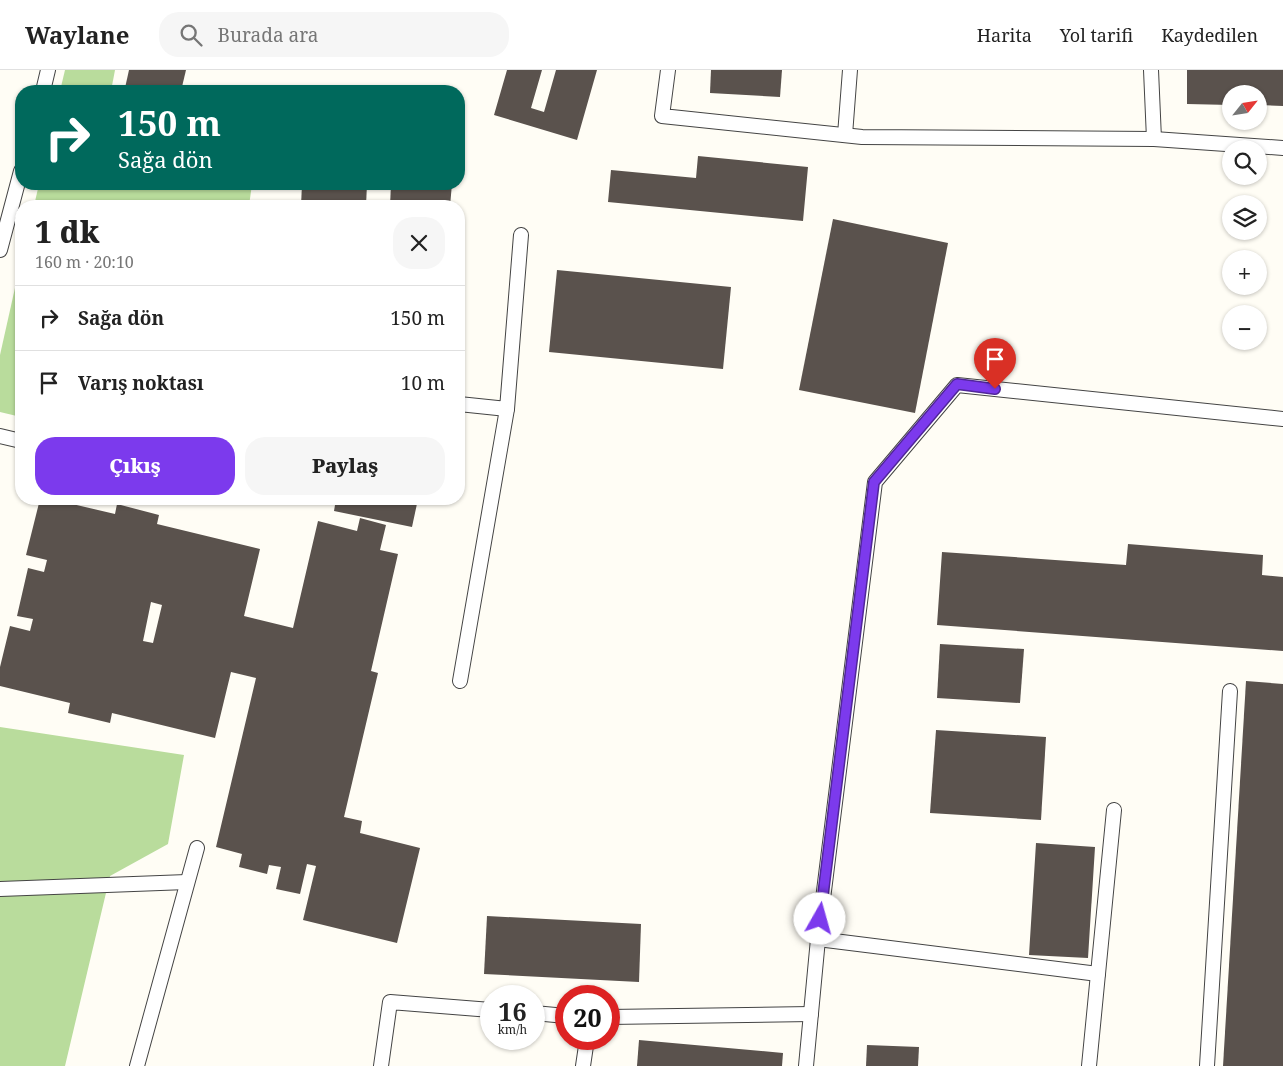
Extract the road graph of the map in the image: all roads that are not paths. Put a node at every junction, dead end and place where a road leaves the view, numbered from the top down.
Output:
1 (48, 70) edge
2 (668, 70) edge
3 (850, 70) edge
4 (1151, 70) edge
5 (44, 85) edge
6 (845, 135) junction
7 (1154, 140) junction
8 (1283, 148) edge
9 (16, 190) edge
10 (521, 235) dead end
11 (0, 250) edge
12 (465, 405) edge
13 (507, 409) junction
14 (1283, 420) edge
15 (0, 436) edge
16 (15, 440) edge
17 (460, 681) dead end
18 (1230, 691) dead end
19 (1114, 810) dead end
20 (196, 848) dead end
21 (187, 882) junction
22 (0, 889) edge
23 (818, 939) junction
24 (1098, 974) junction
25 (480, 1009) edge
26 (811, 1014) junction
27 (620, 1017) edge
28 (585, 1050) edge
29 (137, 1066) edge
30 (381, 1066) edge
31 (583, 1066) edge
32 (806, 1066) edge
33 (1089, 1066) edge
34 (1207, 1066) edge

1 - 5 lane
2 - 6 lane
3 - 6 lane
4 - 7 lane
6 - 7 lane
7 - 8 lane
9 - 11 lane
10 - 13 lane
12 - 13 lane
13 - 17 lane
14 - 23 lane
15 - 16 lane
18 - 34 lane
19 - 24 lane
20 - 21 lane
21 - 22 lane
21 - 29 lane
23 - 24 lane
23 - 26 lane
24 - 33 lane
25 - 30 lane
26 - 27 lane
26 - 32 lane
28 - 31 lane

